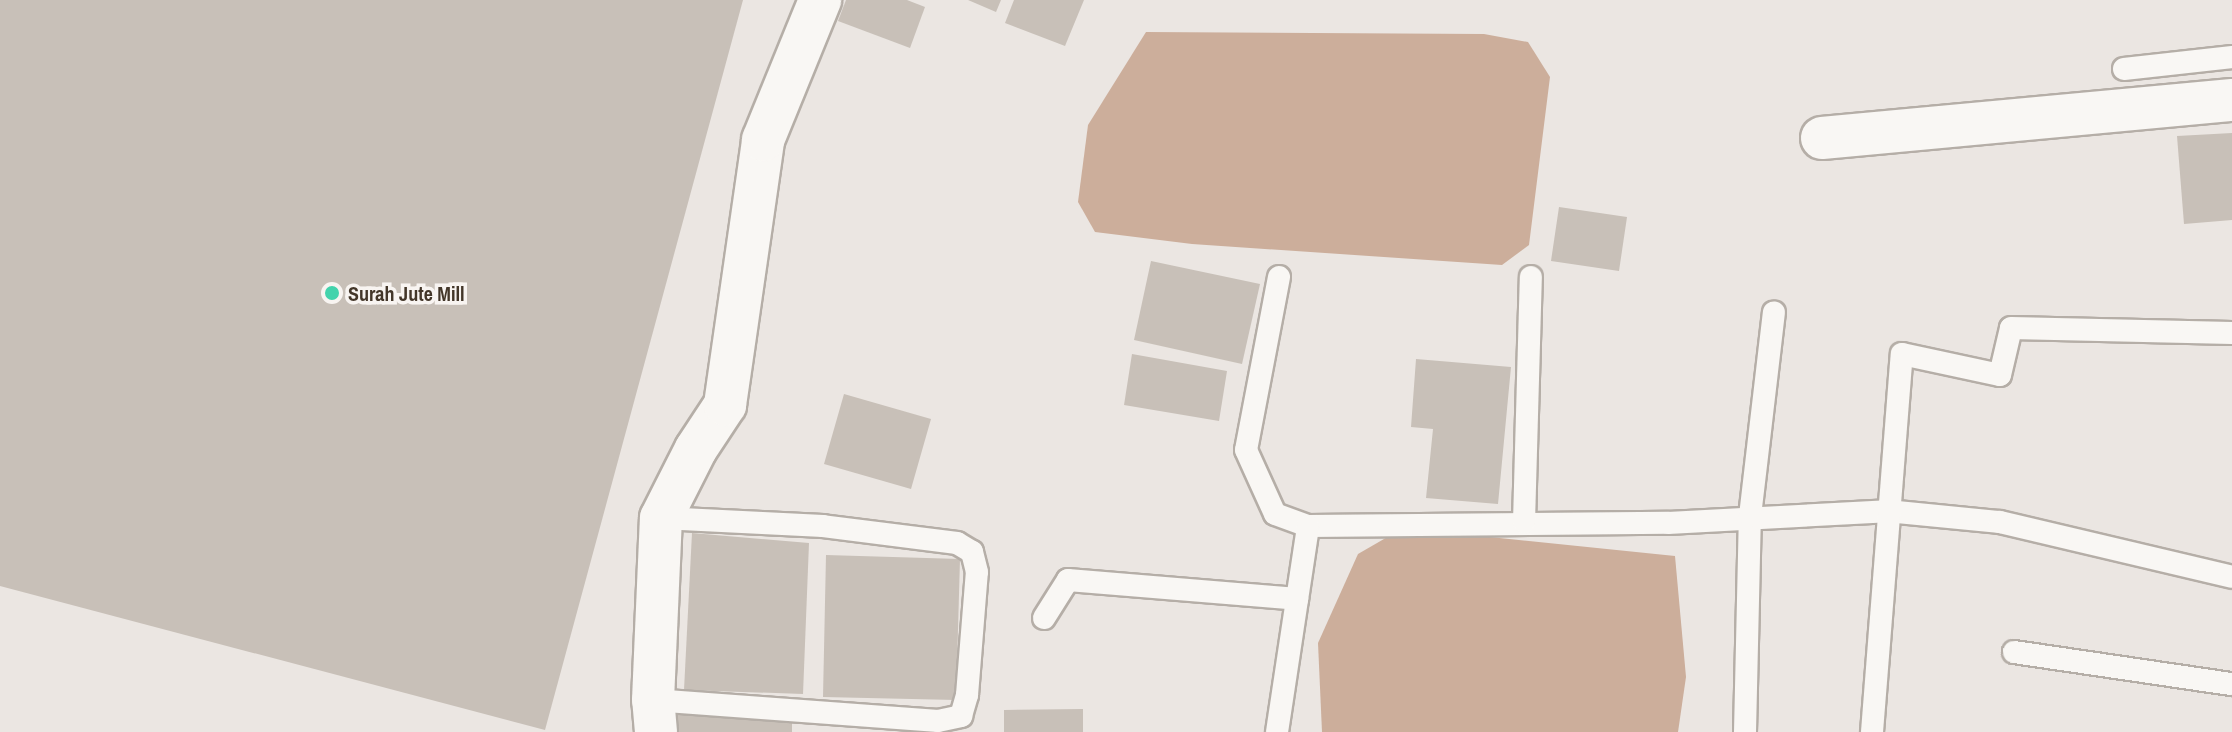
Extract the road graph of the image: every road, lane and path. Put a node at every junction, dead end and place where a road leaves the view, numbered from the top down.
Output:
1 (820, 0) edge
2 (2232, 57) edge
3 (2124, 69) dead end
4 (2232, 100) edge
5 (1822, 138) dead end
6 (1279, 277) dead end
7 (1531, 277) dead end
8 (1774, 312) dead end
9 (2232, 333) edge
10 (1887, 511) junction
11 (1750, 516) junction
12 (661, 518) junction
13 (1524, 522) junction
14 (1308, 526) junction
15 (2232, 577) edge
16 (1297, 599) junction
17 (1044, 618) dead end
18 (2014, 652) dead end
19 (2232, 684) edge
20 (655, 716) edge
21 (1277, 732) edge
22 (1745, 732) edge
23 (1872, 732) edge

1 - 12 street
2 - 3 lane
4 - 5 street
6 - 14 lane
7 - 13 lane
8 - 11 lane
9 - 10 lane
10 - 11 lane
10 - 15 lane
10 - 23 lane
11 - 13 lane
11 - 22 lane
12 - 20 street
12 - 20 lane
13 - 14 lane
14 - 16 lane
16 - 17 lane
16 - 21 lane
18 - 19 lane

